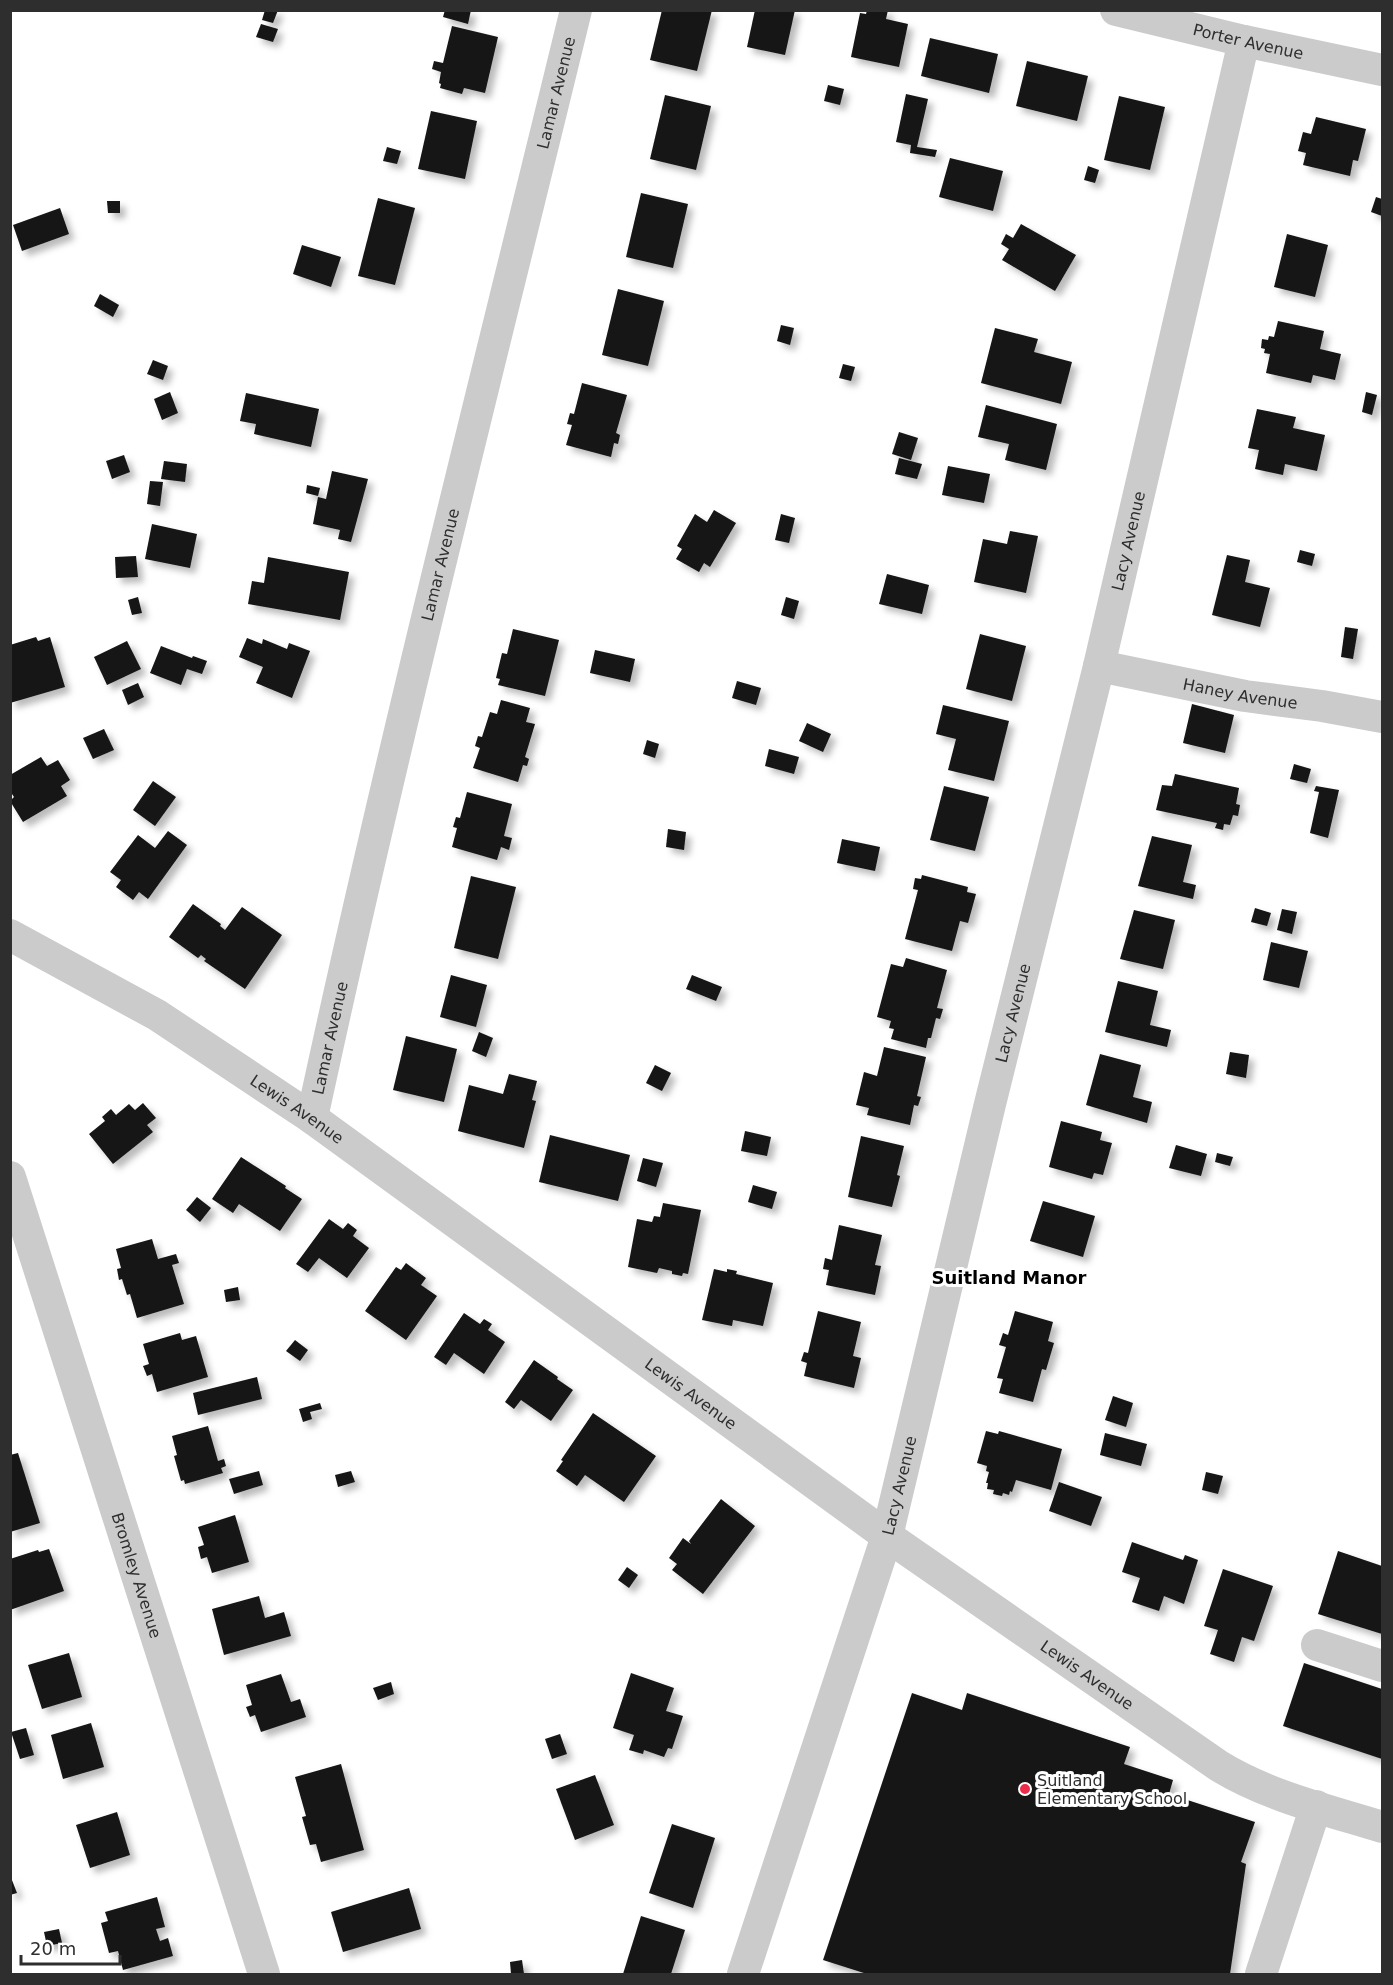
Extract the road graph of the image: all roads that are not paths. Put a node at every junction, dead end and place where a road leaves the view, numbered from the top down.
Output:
1 (576, 10) edge
2 (1116, 10) edge
3 (1244, 41) junction
4 (1383, 70) edge
5 (1099, 666) junction
6 (1383, 717) edge
7 (10, 935) edge
8 (312, 1118) junction
9 (10, 1177) edge
10 (887, 1536) junction
11 (1317, 1645) dead end
12 (1383, 1666) edge
13 (1316, 1806) junction
14 (1383, 1827) edge
15 (264, 1974) edge
16 (743, 1974) edge
17 (1261, 1974) edge

1 - 8 street, Lamar Avenue
2 - 3 street, Porter Avenue
3 - 4 street, Porter Avenue
3 - 5 street, Lacy Avenue
5 - 6 street, Haney Avenue
5 - 10 street, Lacy Avenue
7 - 8 street, Lewis Avenue
8 - 10 street, Lewis Avenue
9 - 15 street, Bromley Avenue
10 - 13 street, Lewis Avenue
10 - 16 street, Lacy Avenue
11 - 12 street
13 - 14 street, Lewis Avenue
13 - 17 street

